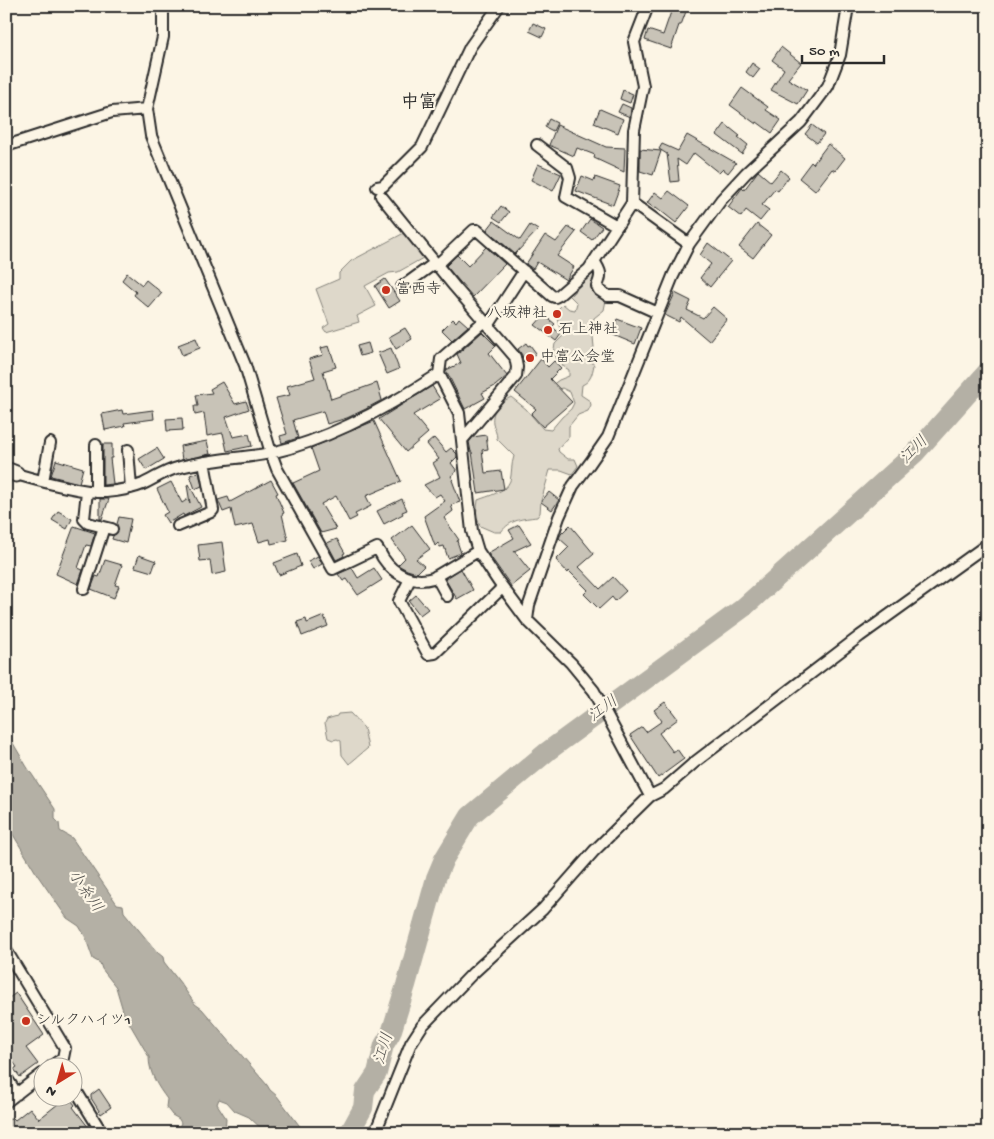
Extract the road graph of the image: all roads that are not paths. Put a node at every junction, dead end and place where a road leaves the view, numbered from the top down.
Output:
1 (163, 6) edge
2 (499, 6) edge
3 (648, 6) edge
4 (848, 6) edge
5 (147, 109) junction
6 (537, 145) dead end
7 (6, 146) edge
8 (632, 203) junction
9 (617, 226) junction
10 (689, 244) junction
11 (594, 261) junction
12 (436, 264) junction
13 (524, 271) junction
14 (402, 287) dead end
15 (658, 313) junction
16 (486, 323) junction
17 (439, 374) junction
18 (463, 439) junction
19 (50, 443) dead end
20 (96, 445) dead end
21 (128, 450) dead end
22 (270, 453) junction
23 (204, 462) junction
24 (11, 472) edge
25 (43, 481) junction
26 (131, 488) junction
27 (92, 491) junction
28 (178, 526) dead end
29 (988, 544) edge
30 (478, 551) junction
31 (436, 576) junction
32 (410, 579) junction
33 (502, 588) junction
34 (84, 590) dead end
35 (447, 596) dead end
36 (527, 620) junction
37 (650, 796) junction
38 (6, 950) edge
39 (63, 1056) edge
40 (6, 1076) edge
41 (32, 1082) edge
42 (17, 1094) junction
43 (82, 1100) edge
44 (6, 1102) edge
45 (102, 1133) edge
46 (375, 1133) edge

1 - 5 street
2 - 12 street
3 - 8 street
4 - 10 street
5 - 7 street
5 - 22 street
6 - 9 street
8 - 9 street
8 - 10 street
9 - 11 street
10 - 15 street
11 - 13 street
11 - 15 street
12 - 13 street
12 - 14 street
12 - 16 street
13 - 16 street
15 - 36 street
16 - 17 street
16 - 18 street
17 - 18 street
17 - 22 street
18 - 30 street
19 - 25 street
20 - 27 street
21 - 26 street
22 - 23 street
22 - 32 street
23 - 26 street
23 - 28 street
24 - 25 street
25 - 27 street
26 - 27 street
27 - 34 street
29 - 37 street
30 - 31 street
30 - 33 street
31 - 32 street
31 - 35 street
32 - 33 street
33 - 36 street
36 - 37 street
37 - 46 street
38 - 39 street
40 - 42 street
41 - 42 street
42 - 44 street
43 - 45 street

